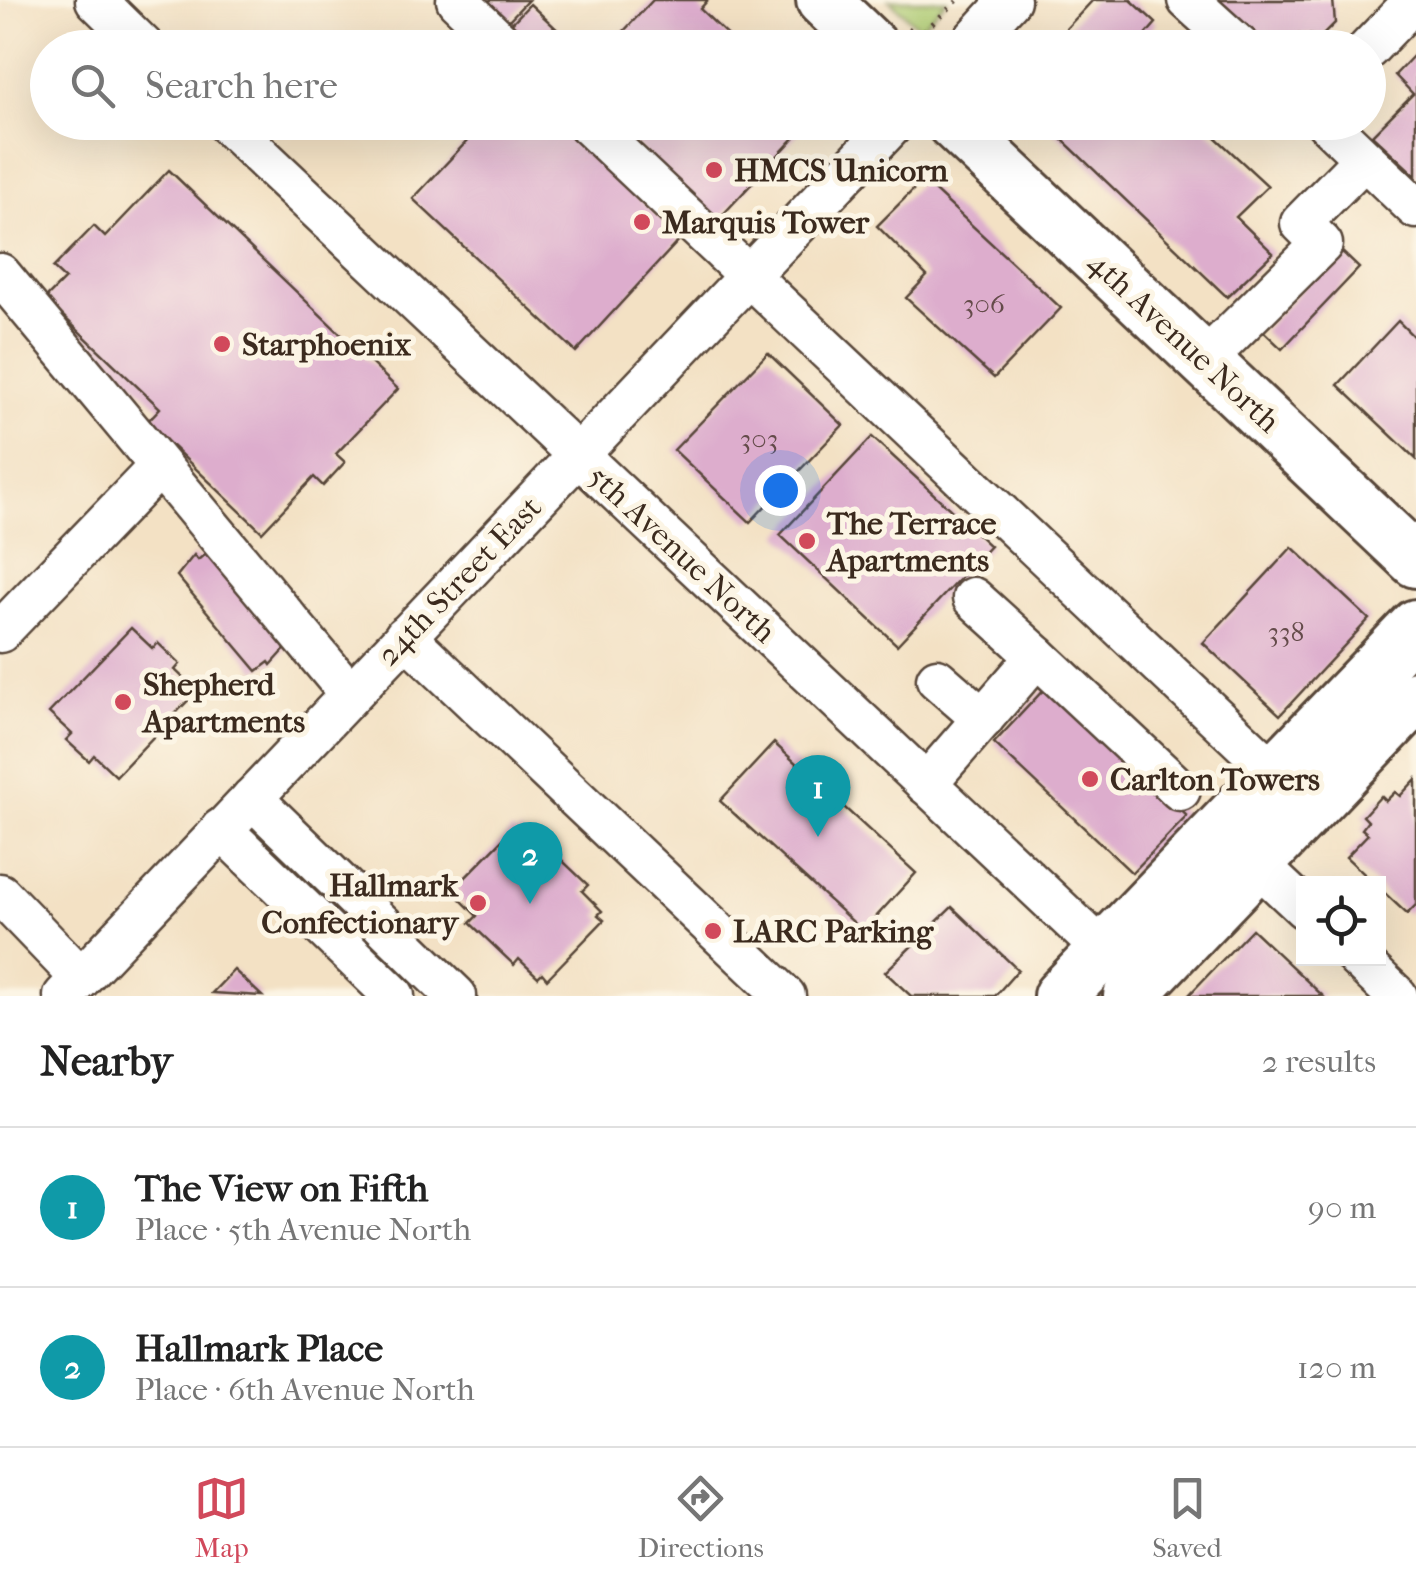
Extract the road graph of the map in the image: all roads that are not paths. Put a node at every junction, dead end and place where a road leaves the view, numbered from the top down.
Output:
1 (96, 0) edge
2 (457, 0) edge
3 (822, 0) edge
4 (1010, 0) edge
5 (1188, 0) edge
6 (1415, 0) edge
7 (127, 30) edge
8 (488, 30) edge
9 (875, 30) edge
10 (982, 30) edge
11 (1221, 30) edge
12 (1386, 30) edge
13 (244, 140) edge
14 (605, 140) edge
15 (878, 140) edge
16 (971, 140) edge
17 (1344, 140) edge
18 (1364, 159) junction
19 (1416, 208) edge
20 (0, 274) edge
21 (748, 275) junction
22 (1204, 361) junction
23 (580, 457) junction
24 (158, 468) junction
25 (1416, 560) edge
26 (972, 598) dead end
27 (1416, 626) edge
28 (0, 632) edge
29 (405, 636) junction
30 (1037, 656) junction
31 (936, 679) dead end
32 (350, 694) junction
33 (1410, 717) edge
34 (983, 719) junction
35 (1275, 773) junction
36 (926, 784) junction
37 (1180, 790) dead end
38 (252, 798) junction
39 (221, 830) junction
40 (1256, 864) junction
41 (0, 894) edge
42 (1296, 901) edge
43 (1103, 950) junction
44 (1365, 966) edge
45 (73, 987) edge
46 (1135, 991) edge
47 (394, 996) edge
48 (456, 996) edge
49 (786, 996) edge
50 (1060, 996) edge
51 (1397, 996) edge

1 - 7 street
2 - 8 street
3 - 9 main road
4 - 10 street
5 - 11 street
6 - 12 street
13 - 23 street, 5th Avenue North
14 - 21 street
15 - 21 street, 24th Street East
16 - 22 main road, 4th Avenue North
17 - 18 street
18 - 19 street
18 - 22 street
20 - 24 street
21 - 23 street, 24th Street East
21 - 35 street
22 - 25 main road, 4th Avenue North
23 - 29 street, 24th Street East
23 - 36 street, 5th Avenue North
24 - 28 street
24 - 32 street
26 - 30 street
27 - 35 main road
29 - 32 street, 24th Street East
29 - 49 street
30 - 34 street
30 - 37 street
31 - 34 street
32 - 38 street, 24th Street East
33 - 40 main road
34 - 36 street
35 - 43 main road
36 - 43 street, 5th Avenue North
38 - 39 street, 24th Street East
38 - 48 street
39 - 45 street, 24th Street East
39 - 47 street
40 - 42 street
40 - 46 main road
41 - 45 street
43 - 46 street, 5th Avenue North
43 - 50 main road
44 - 51 street

